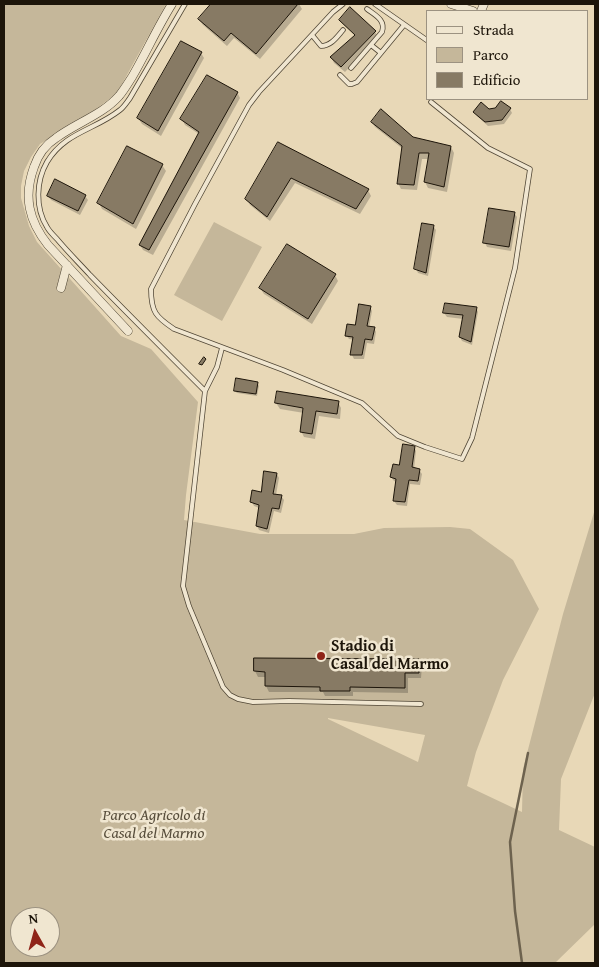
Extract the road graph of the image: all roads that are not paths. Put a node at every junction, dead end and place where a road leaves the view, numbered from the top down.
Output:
1 (172, 4) edge
2 (185, 4) edge
3 (343, 4) edge
4 (375, 4) edge
5 (451, 4) edge
6 (367, 10) dead end
7 (470, 10) edge
8 (404, 25) junction
9 (343, 30) dead end
10 (312, 35) junction
11 (426, 41) edge
12 (371, 45) junction
13 (381, 53) junction
14 (351, 68) dead end
15 (340, 75) dead end
16 (431, 102) dead end
17 (67, 265) junction
18 (61, 288) dead end
19 (128, 331) dead end
20 (222, 348) junction
21 (205, 391) junction
22 (421, 704) dead end

1 - 17 street
2 - 21 lane
3 - 10 lane
4 - 8 lane
5 - 7 street
6 - 12 lane
8 - 11 lane
8 - 13 lane
9 - 10 lane
10 - 20 lane
12 - 13 lane
12 - 14 lane
13 - 15 lane
16 - 20 lane
17 - 18 street
17 - 19 street
20 - 21 lane
21 - 22 lane

